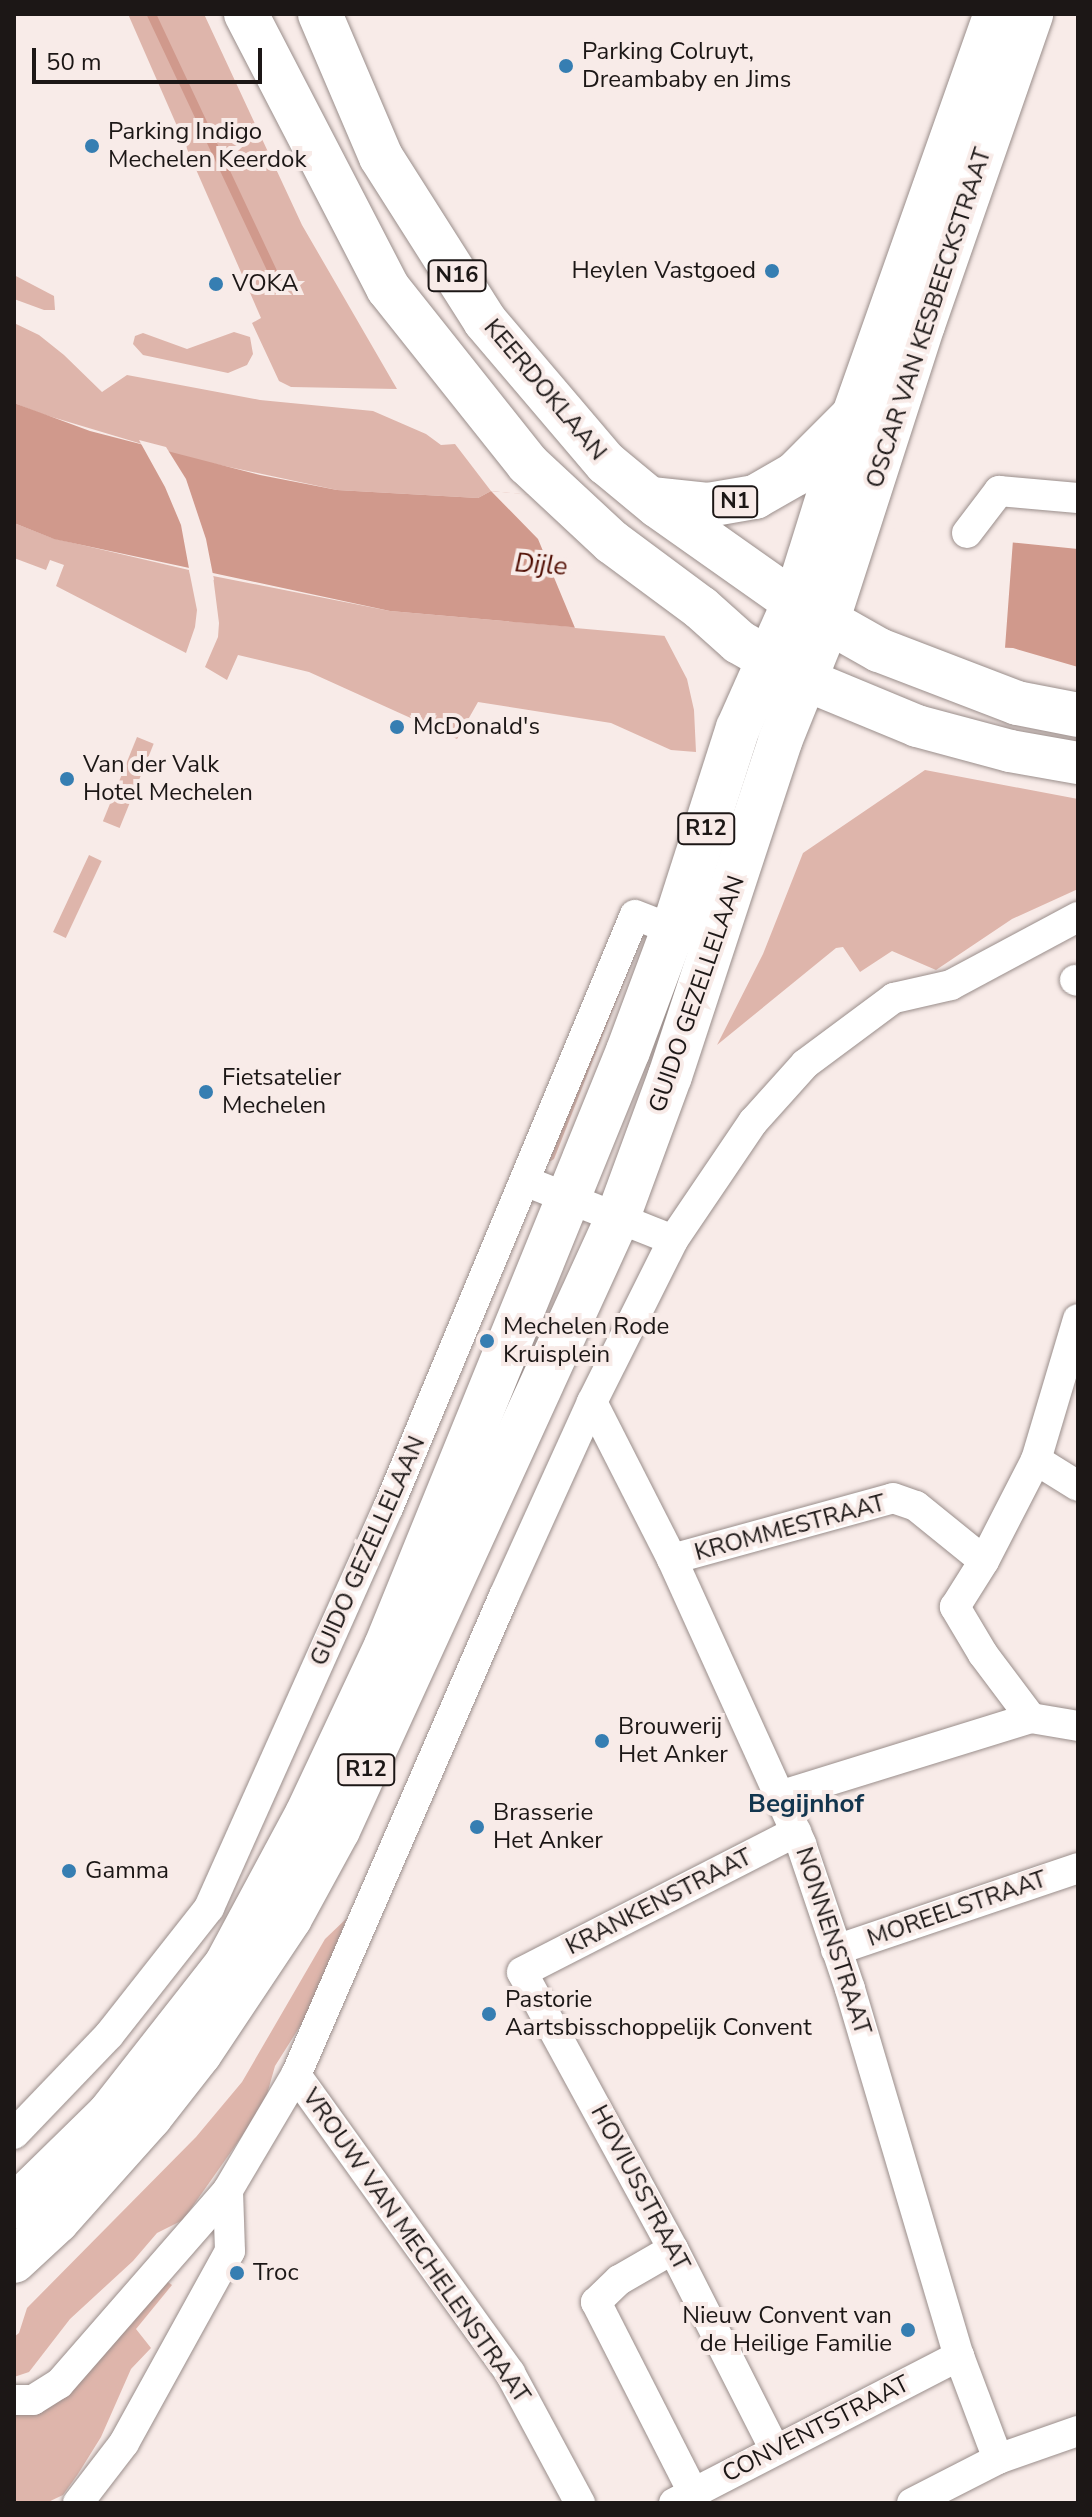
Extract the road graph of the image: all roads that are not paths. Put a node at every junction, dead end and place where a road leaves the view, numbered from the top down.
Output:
1 (246, 14) edge
2 (320, 14) edge
3 (995, 14) edge
4 (1032, 14) edge
5 (852, 417) junction
6 (1078, 498) edge
7 (654, 503) junction
8 (841, 522) junction
9 (967, 533) dead end
10 (812, 638) junction
11 (760, 648) junction
12 (1078, 715) edge
13 (1078, 763) edge
14 (1078, 917) edge
15 (673, 930) junction
16 (546, 1189) junction
17 (618, 1217) junction
18 (673, 1240) junction
19 (1078, 1319) edge
20 (592, 1402) junction
21 (1036, 1460) junction
22 (1078, 1486) edge
23 (672, 1559) junction
24 (984, 1561) junction
25 (1031, 1718) junction
26 (1078, 1726) edge
27 (779, 1796) junction
28 (796, 1832) junction
29 (1078, 1868) edge
30 (836, 1950) junction
31 (522, 1972) joint
32 (296, 2075) junction
33 (14, 2134) edge
34 (228, 2190) junction
35 (14, 2207) edge
36 (673, 2249) junction
37 (14, 2261) edge
38 (959, 2356) junction
39 (14, 2400) edge
40 (1078, 2431) edge
41 (775, 2450) junction
42 (998, 2459) junction
43 (683, 2498) edge
44 (78, 2503) edge
45 (580, 2503) edge
46 (912, 2503) edge

1 - 11 main road, N16
2 - 7 main road, KEERDOKLAAN / N16
3 - 5 main road, OSCAR VAN KESBEECKSTRAAT / N1
4 - 8 main road, OSCAR VAN KESBEECKSTRAAT / N1
5 - 7 main road, N1
5 - 8 main road, OSCAR VAN KESBEECKSTRAAT / N1
6 - 9 street
7 - 10 main road, N16
8 - 10 main road, OSCAR VAN KESBEECKSTRAAT / N1
10 - 11 main road, GUIDO GEZELLELAAN / R12
10 - 11 main road
10 - 12 main road
10 - 13 main road
10 - 15 main road, GUIDO GEZELLELAAN / R12
11 - 15 main road, GUIDO GEZELLELAAN / R12
14 - 18 street
15 - 16 main road, GUIDO GEZELLELAAN / R12
15 - 17 main road, GUIDO GEZELLELAAN / R12
16 - 17 street
16 - 33 street, GUIDO GEZELLELAAN
16 - 35 main road, GUIDO GEZELLELAAN / R12
17 - 18 street
17 - 37 main road, GUIDO GEZELLELAAN / R12
18 - 20 street
19 - 21 street
20 - 23 street, NONNENSTRAAT
20 - 32 street
21 - 22 street
21 - 24 street
23 - 24 street, KROMMESTRAAT
23 - 27 street, NONNENSTRAAT
24 - 25 street
25 - 26 street
25 - 27 street
27 - 28 street, NONNENSTRAAT
28 - 30 street, NONNENSTRAAT
28 - 31 street, KRANKENSTRAAT
29 - 30 street, MOREELSTRAAT
30 - 38 street, NONNENSTRAAT
31 - 36 street, HOVIUSSTRAAT
32 - 34 street
32 - 45 street, VROUW VAN MECHELENSTRAAT
34 - 39 street
34 - 44 street
36 - 41 street, HOVIUSSTRAAT
36 - 43 street
38 - 41 street, CONVENTSTRAAT
38 - 42 street, NONNENSTRAAT
40 - 42 street
41 - 43 street, CONVENTSTRAAT
42 - 46 street

